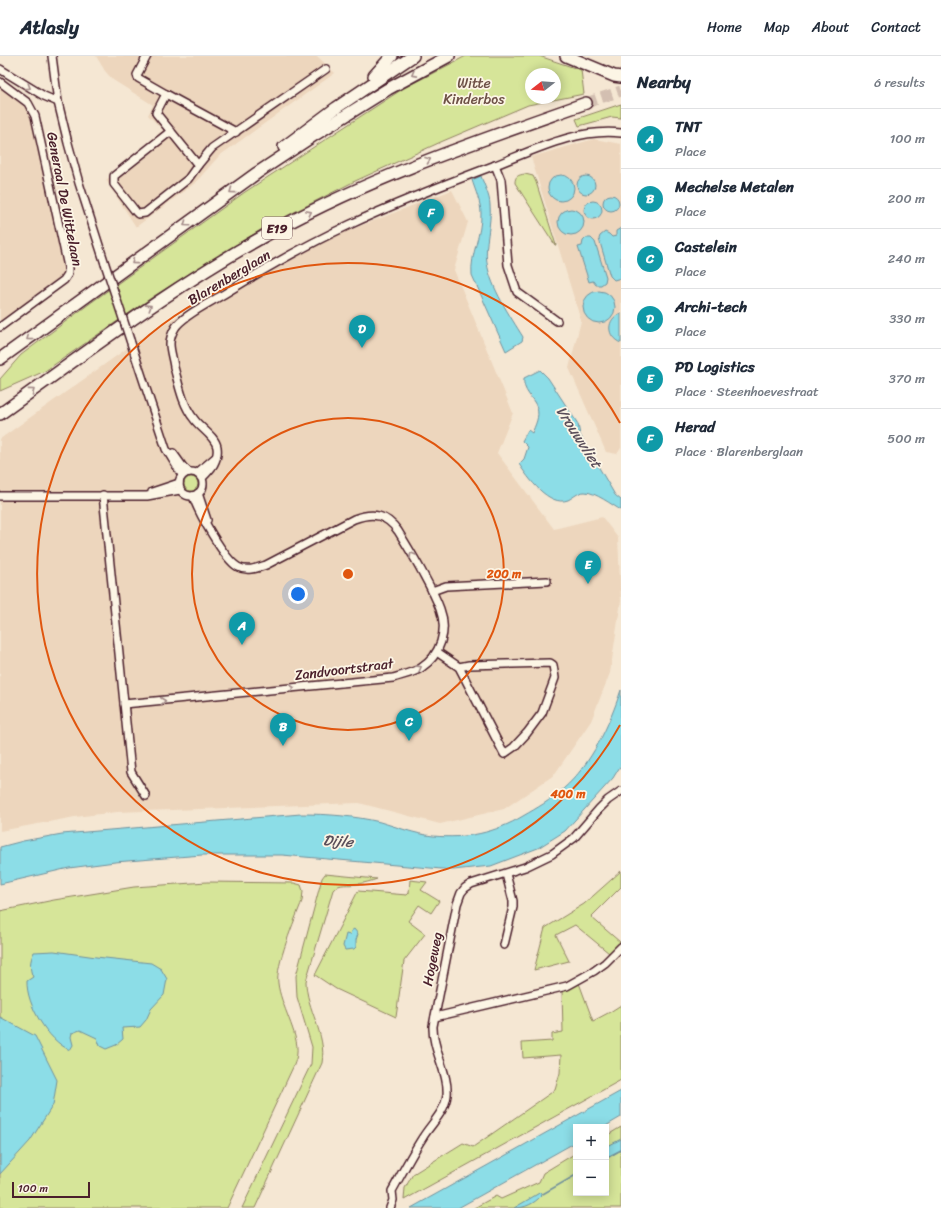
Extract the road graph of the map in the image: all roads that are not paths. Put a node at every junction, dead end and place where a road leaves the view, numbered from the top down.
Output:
1 (52, 56) edge
2 (147, 56) edge
3 (392, 56) edge
4 (412, 56) edge
5 (449, 56) edge
6 (566, 56) edge
7 (0, 69) edge
8 (326, 69) dead end
9 (621, 77) edge
10 (0, 82) edge
11 (166, 94) junction
12 (58, 102) junction
13 (586, 103) tunnel mouth
14 (170, 131) junction
15 (236, 132) junction
16 (621, 133) edge
17 (283, 148) junction
18 (495, 165) junction
19 (198, 166) junction
20 (257, 173) junction
21 (557, 321) dead end
22 (0, 327) edge
23 (0, 359) edge
24 (0, 414) edge
25 (185, 474) junction
26 (199, 476) junction
27 (179, 486) junction
28 (103, 495) junction
29 (196, 495) junction
30 (0, 496) edge
31 (546, 581) dead end
32 (432, 591) junction
33 (437, 652) junction
34 (459, 667) junction
35 (124, 704) junction
36 (621, 791) edge
37 (146, 796) dead end
38 (506, 874) junction
39 (504, 945) dead end
40 (621, 947) edge
41 (435, 1017) junction
42 (390, 1208) edge

1 - 12 street
2 - 11 street
3 - 17 highway
4 - 17 highway
5 -> 20 highway
6 - 9 highway
7 -> 12 street
8 - 15 street
10 - 22 street, Generaal De Wittelaan
11 - 14 street
11 - 15 street
12 - 25 street, bridge
24 -> 13 highway, E19
14 - 19 street
14 - 19 street
15 - 19 street
16 - 18 street, Blarenberglaan
17 - 20 highway
18 - 21 street
18 - 26 street, Blarenberglaan
20 -> 23 highway
25 - 26 street
25 - 27 street
26 - 29 street
27 - 28 street
27 - 29 street
28 - 30 street
28 - 35 street
32 -> 29 street, Zandvoortstraat
31 - 32 street
32 - 33 street, Zandvoortstraat
33 - 34 street
35 -> 33 street, Zandvoortstraat
34 - 34 street
35 - 37 street
36 - 38 street, Hogeweg
38 - 39 street
38 - 41 street, Hogeweg
40 - 41 street
41 - 42 street, Hogeweg

